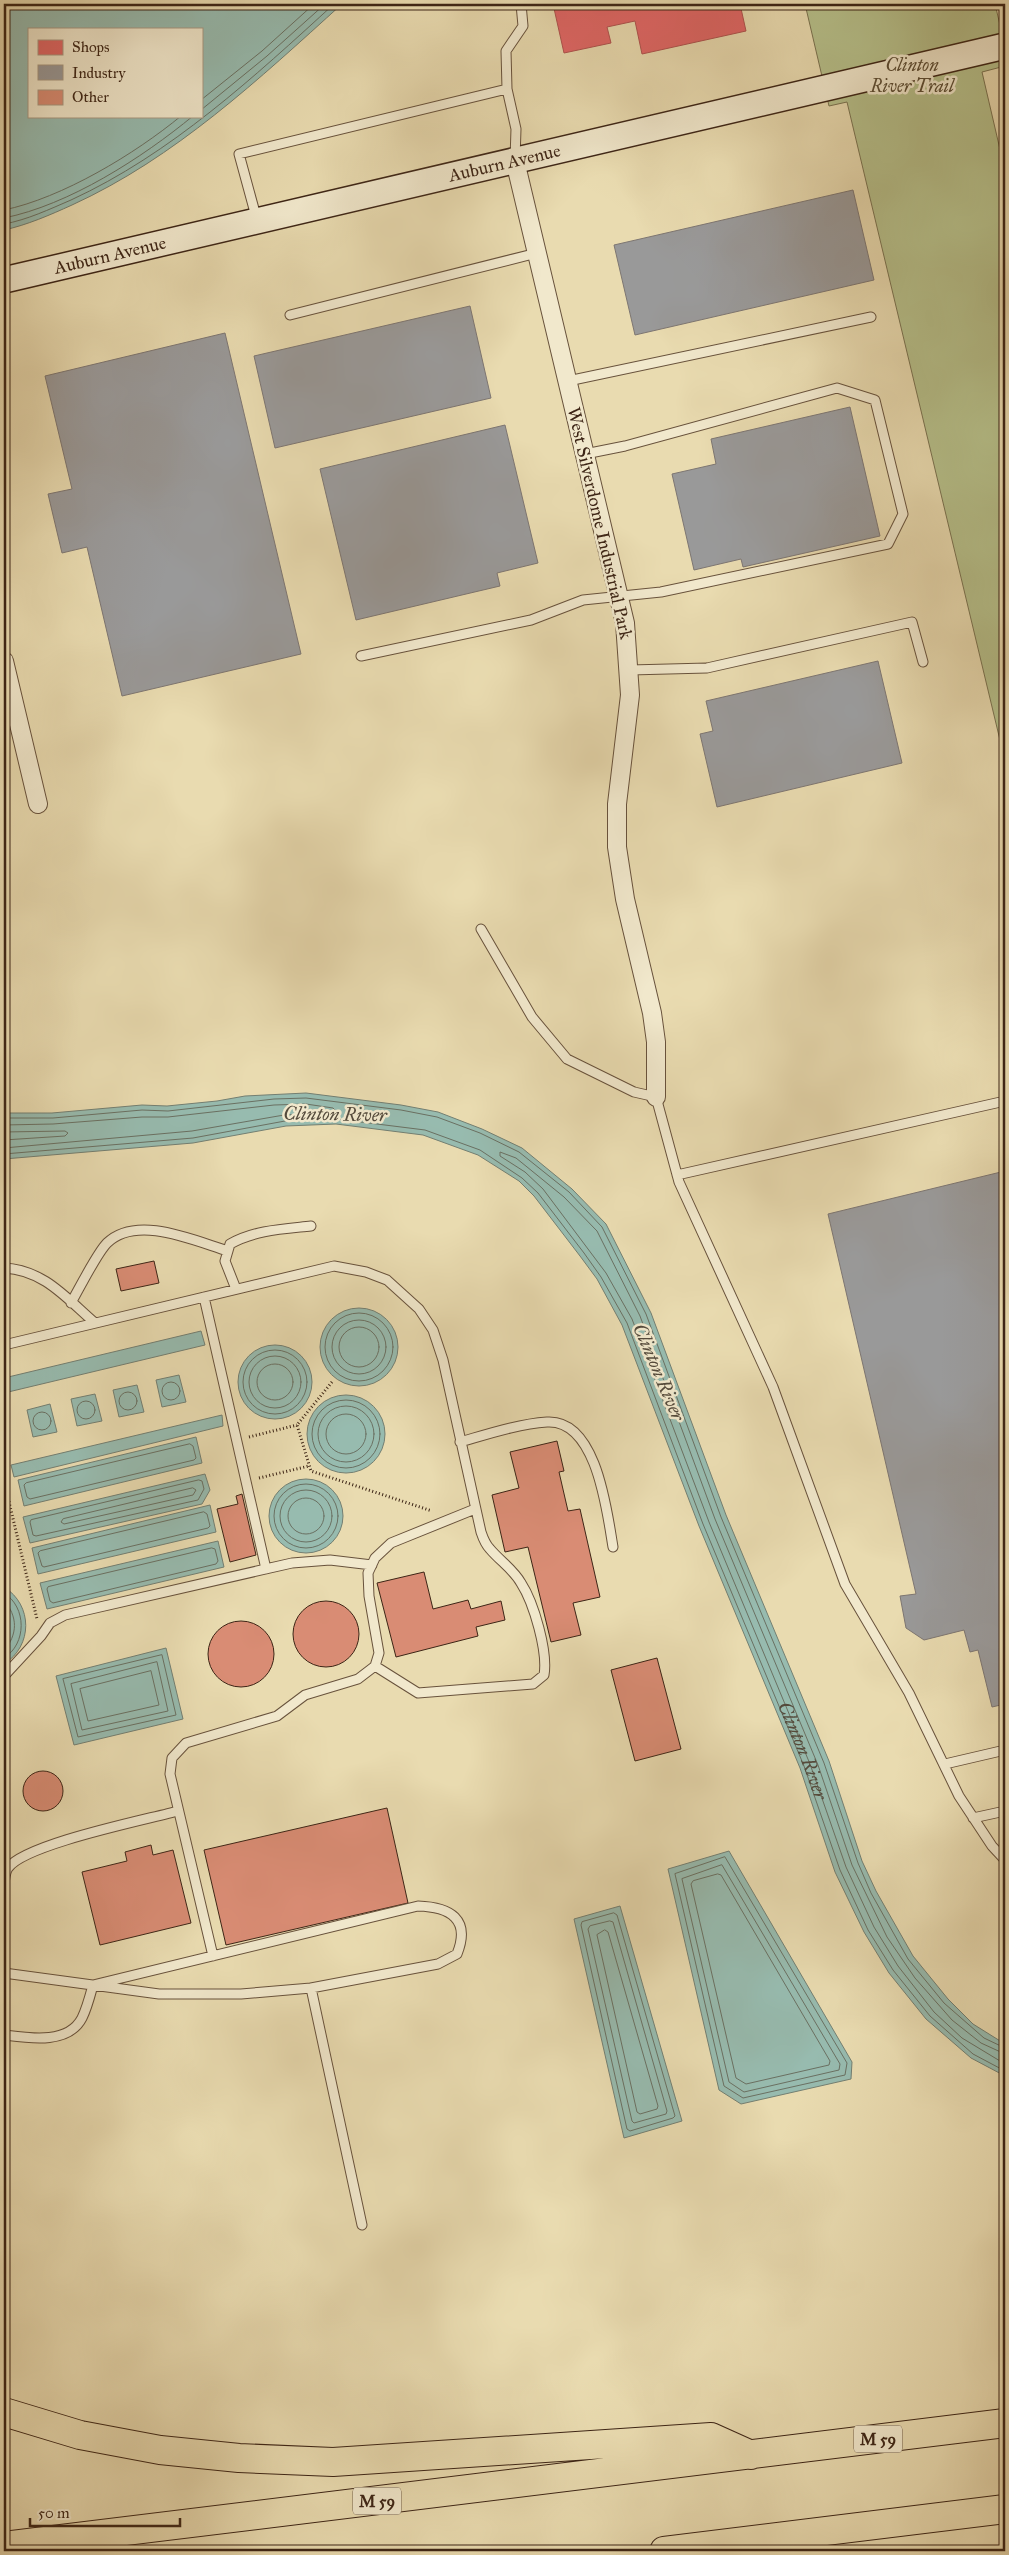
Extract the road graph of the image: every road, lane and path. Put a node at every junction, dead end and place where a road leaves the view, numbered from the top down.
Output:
1 (521, 4) edge
2 (1005, 46) edge
3 (508, 89) junction
4 (515, 161) junction
5 (258, 221) junction
6 (537, 253) junction
7 (4, 280) edge
8 (290, 315) dead end
9 (871, 317) dead end
10 (568, 381) junction
11 (585, 454) junction
12 (619, 597) junction
13 (361, 656) dead end
14 (923, 662) dead end
15 (5, 668) edge
16 (630, 670) junction
17 (38, 804) dead end
18 (481, 929) dead end
19 (656, 1097) junction
20 (1005, 1101) edge
21 (677, 1175) junction
22 (311, 1226) dead end
23 (228, 1251) junction
24 (4, 1268) edge
25 (236, 1290) junction
26 (204, 1297) junction
27 (71, 1303) junction
28 (95, 1323) junction
29 (4, 1345) edge
30 (332, 1382) dead end
31 (297, 1425) junction
32 (236, 1440) junction
33 (460, 1442) junction
34 (309, 1466) junction
35 (4, 1481) edge
36 (246, 1482) junction
37 (475, 1509) junction
38 (451, 1518) junction
39 (613, 1547) dead end
40 (372, 1565) junction
41 (266, 1569) junction
42 (41, 1636) junction
43 (375, 1666) junction
44 (4, 1676) edge
45 (1005, 1750) edge
46 (945, 1764) junction
47 (178, 1811) junction
48 (1005, 1811) edge
49 (973, 1818) junction
50 (1005, 1860) edge
51 (5, 1869) edge
52 (4, 1883) edge
53 (213, 1956) junction
54 (4, 1973) edge
55 (93, 1985) junction
56 (311, 1988) junction
57 (4, 2035) edge
58 (362, 2225) dead end
59 (4, 2412) edge
60 (1005, 2424) edge
61 (751, 2455) junction
62 (1005, 2509) edge
63 (4, 2546) edge
64 (664, 2551) edge

1 - 3 lane
2 - 4 main road, Auburn Avenue
3 - 4 lane
3 - 5 lane
4 - 5 main road, Auburn Avenue
4 - 6 street, West Silverdome Industrial Park
5 - 7 main road, Auburn Avenue
6 - 8 lane
6 - 10 street, West Silverdome Industrial Park
9 - 10 lane
10 - 11 street, West Silverdome Industrial Park
11 - 12 street, West Silverdome Industrial Park
11 - 12 lane
12 - 13 lane
12 - 16 street, West Silverdome Industrial Park
14 - 16 lane
15 - 17 street
16 - 19 street, West Silverdome Industrial Park
18 - 19 lane
19 - 21 lane
20 - 21 lane
21 - 46 lane
22 - 23 lane
23 - 25 lane
23 - 27 lane
24 - 27 lane
25 - 26 lane
25 - 33 lane
26 - 28 lane
26 - 32 lane
27 - 28 lane
28 - 29 lane
30 - 31 path
31 - 32 path
31 - 34 path
32 - 36 lane
33 - 37 lane
33 - 39 lane
34 - 36 path
34 - 38 path
35 - 42 path
36 - 41 lane
37 - 38 lane
37 - 43 lane
38 - 40 lane
40 - 41 lane
40 - 43 lane
41 - 42 lane
42 - 44 lane
43 - 47 lane
45 - 46 lane
46 - 49 lane
47 - 51 lane
47 - 53 lane
48 - 49 lane
49 - 50 lane
51 - 52 lane
53 - 55 lane
53 - 56 lane
54 - 55 lane
55 - 56 lane
55 - 57 lane
56 - 58 lane
59 - 61 highway
60 - 61 highway, M 59
61 - 63 highway, M 59
62 - 64 highway

